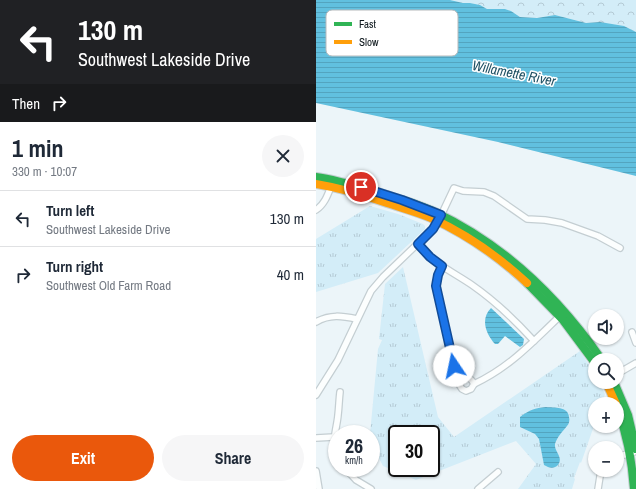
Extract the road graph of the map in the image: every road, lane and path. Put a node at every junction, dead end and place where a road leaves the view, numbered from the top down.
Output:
1 (316, 177) edge
2 (332, 183) junction
3 (316, 184) edge
4 (316, 210) edge
5 (440, 218) junction
6 (418, 244) junction
7 (620, 248) dead end
8 (442, 266) junction
9 (563, 314) junction
10 (357, 319) junction
11 (316, 322) edge
12 (632, 332) dead end
13 (534, 341) junction
14 (636, 343) edge
15 (588, 353) edge
16 (597, 353) edge
17 (636, 363) edge
18 (624, 370) edge
19 (462, 377) junction
20 (474, 384) junction
21 (617, 389) edge
22 (340, 392) dead end
23 (316, 395) edge
24 (624, 424) edge
25 (336, 425) edge
26 (328, 437) edge
27 (316, 438) edge
28 (634, 451) edge
29 (624, 455) edge
30 (316, 471) edge
31 (498, 472) dead end
32 (353, 477) edge
33 (601, 477) edge
34 (319, 489) edge
35 (371, 489) edge
36 (478, 489) edge
37 (598, 489) edge
38 (634, 489) edge

1 - 2 street
2 - 3 street
2 - 4 street
2 - 5 street
5 - 6 street
5 - 7 street
5 - 9 street
6 - 8 street
6 - 10 street
8 - 13 street
8 - 19 street
9 - 13 street
9 - 15 street
9 - 16 street
10 - 11 street
10 - 23 street
12 - 14 street
13 - 20 street
17 - 18 street
19 - 20 street
19 - 20 street
21 - 28 street
22 - 25 street
24 - 28 street
26 - 27 street
28 - 29 street
28 - 38 street
30 - 34 street
31 - 36 street
32 - 35 street
33 - 37 street

